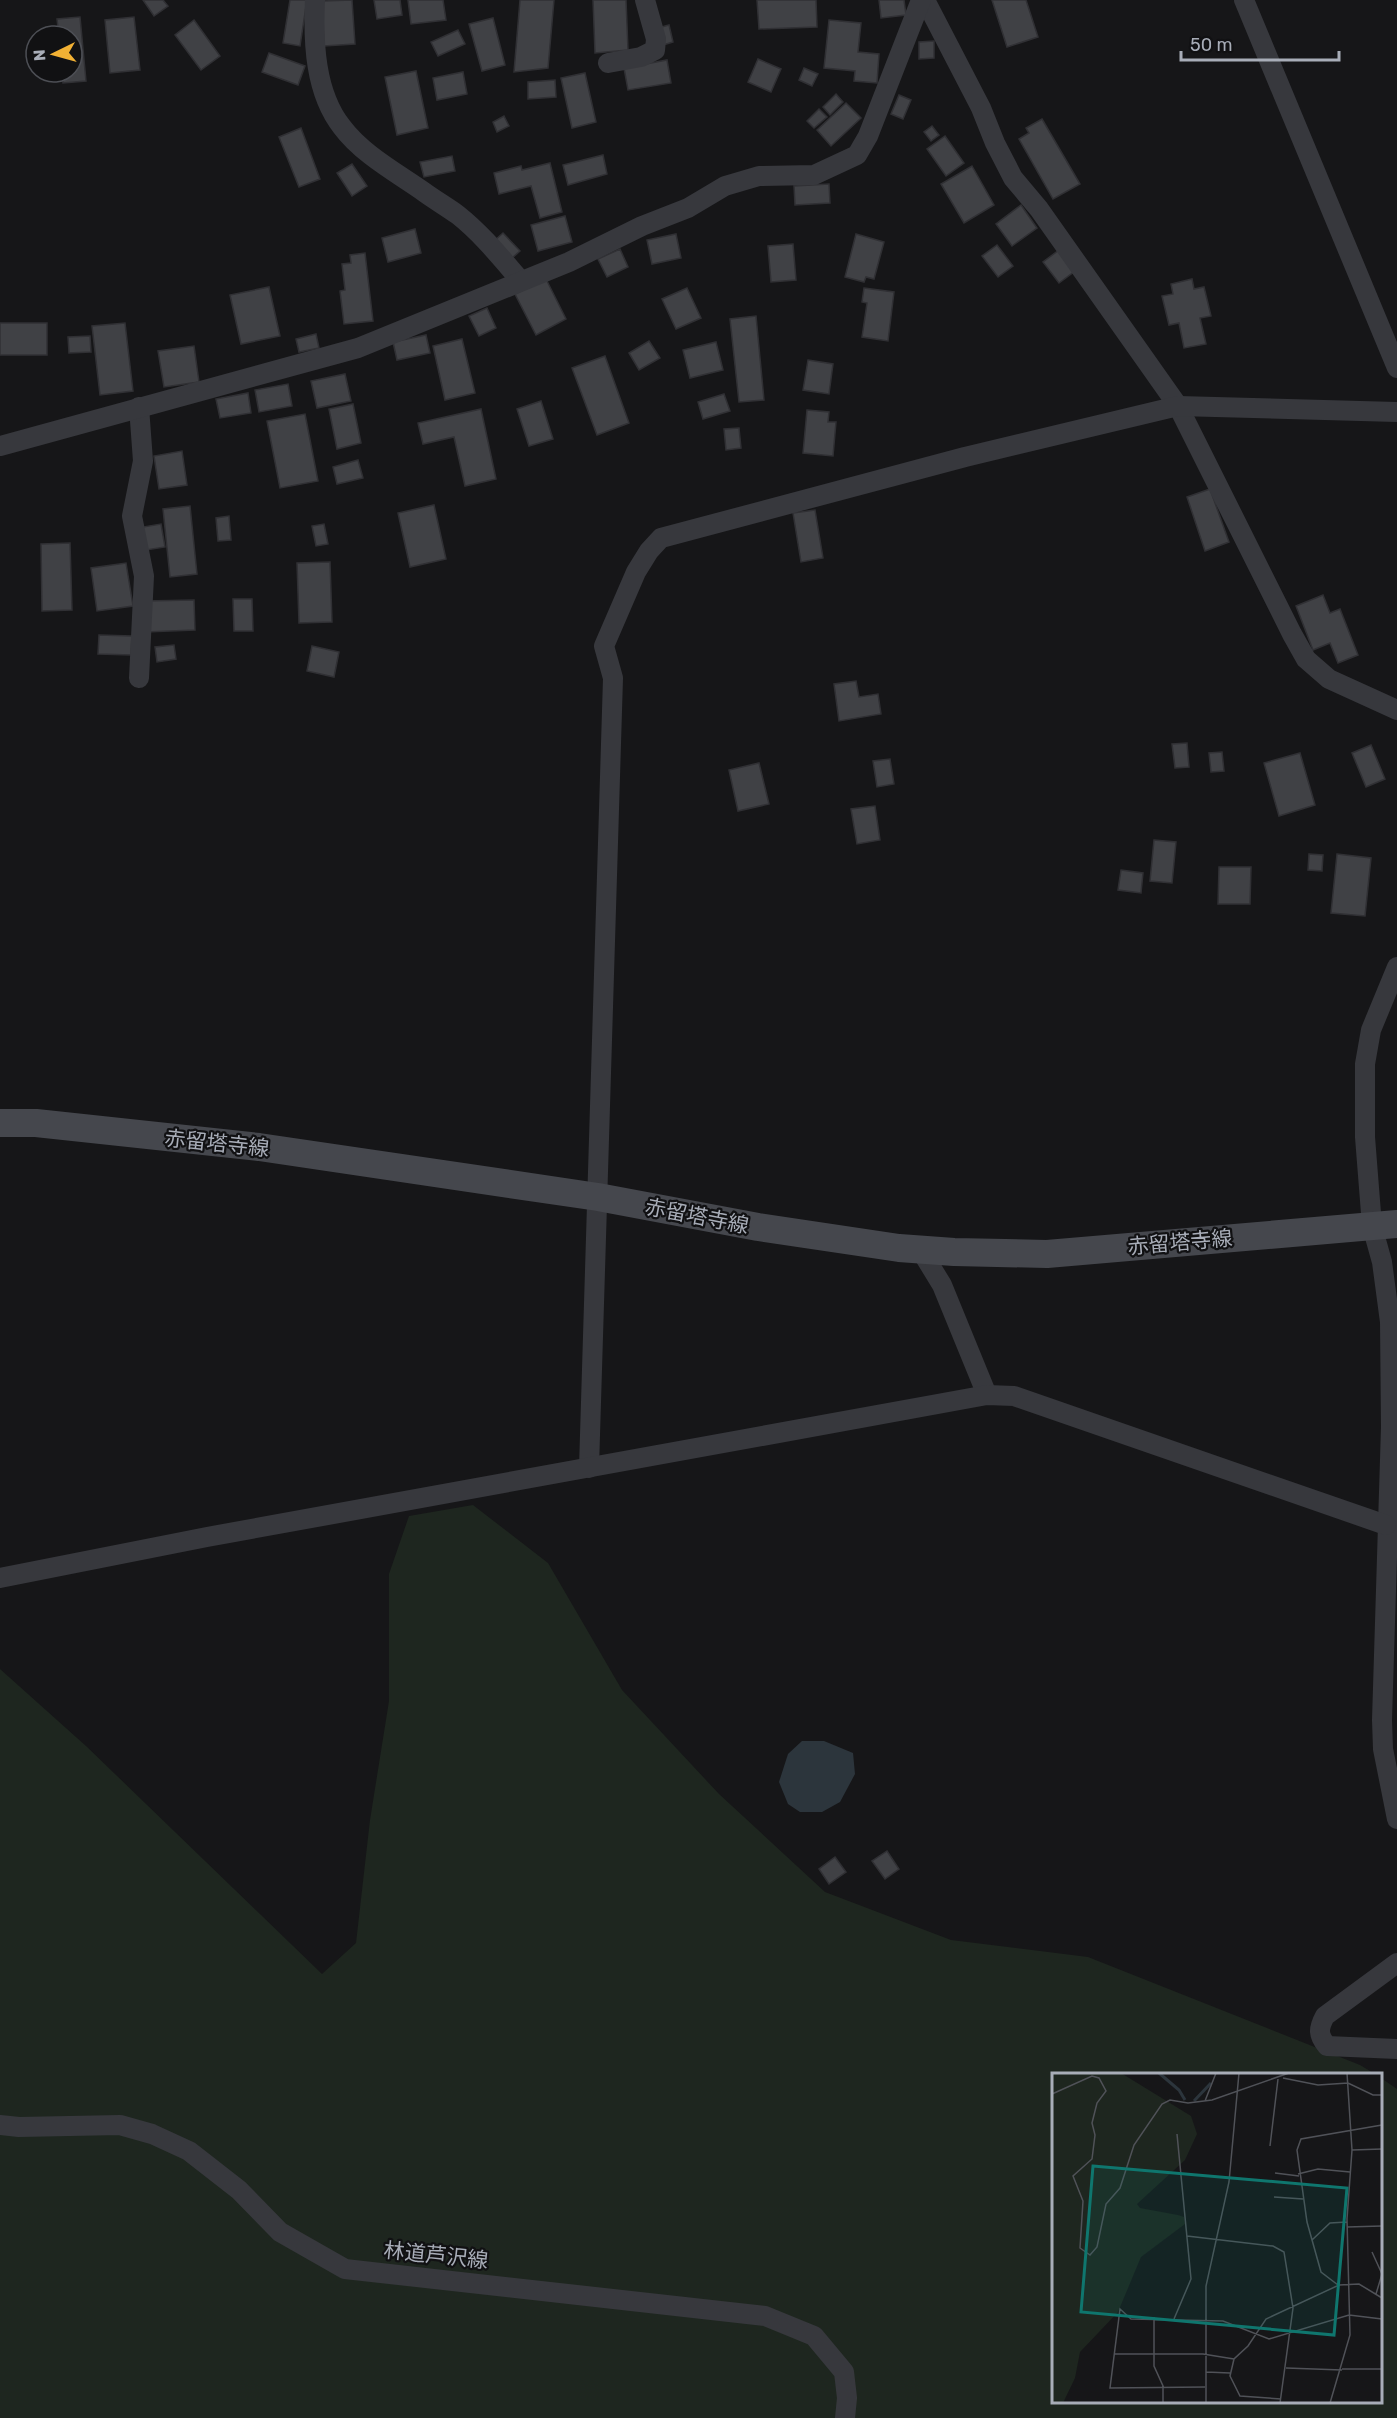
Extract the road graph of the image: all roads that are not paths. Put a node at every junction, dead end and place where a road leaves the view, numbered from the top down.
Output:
1 (315, 0) edge
2 (645, 0) edge
3 (923, 0) edge
4 (1244, 0) edge
5 (608, 63) dead end
6 (521, 281) junction
7 (1397, 368) edge
8 (1178, 406) junction
9 (139, 407) junction
10 (1397, 412) edge
11 (0, 446) edge
12 (139, 678) dead end
13 (1397, 710) edge
14 (1397, 967) edge
15 (0, 1123) edge
16 (598, 1197) junction
17 (1385, 1225) edge
18 (920, 1249) junction
19 (987, 1395) junction
20 (589, 1468) junction
21 (1386, 1525) junction
22 (0, 1578) edge
23 (1389, 1719) edge
24 (1397, 1819) edge
25 (1397, 1964) edge
26 (1397, 2049) edge
27 (0, 2125) edge
28 (845, 2418) edge

1 - 6 street
2 - 5 street
3 - 6 street
3 - 8 street
4 - 7 street
6 - 9 street
8 - 10 street
8 - 13 street
8 - 16 street
9 - 11 street
9 - 12 street
14 - 17 street
15 - 16 main road, 赤留塔寺線
16 - 18 main road, 赤留塔寺線
16 - 20 street
17 - 18 main road, 赤留塔寺線
17 - 21 street
18 - 19 street
19 - 20 street
19 - 21 street
20 - 22 street
21 - 23 street
23 - 24 street
25 - 26 street
27 - 28 street, 林道芦沢線

